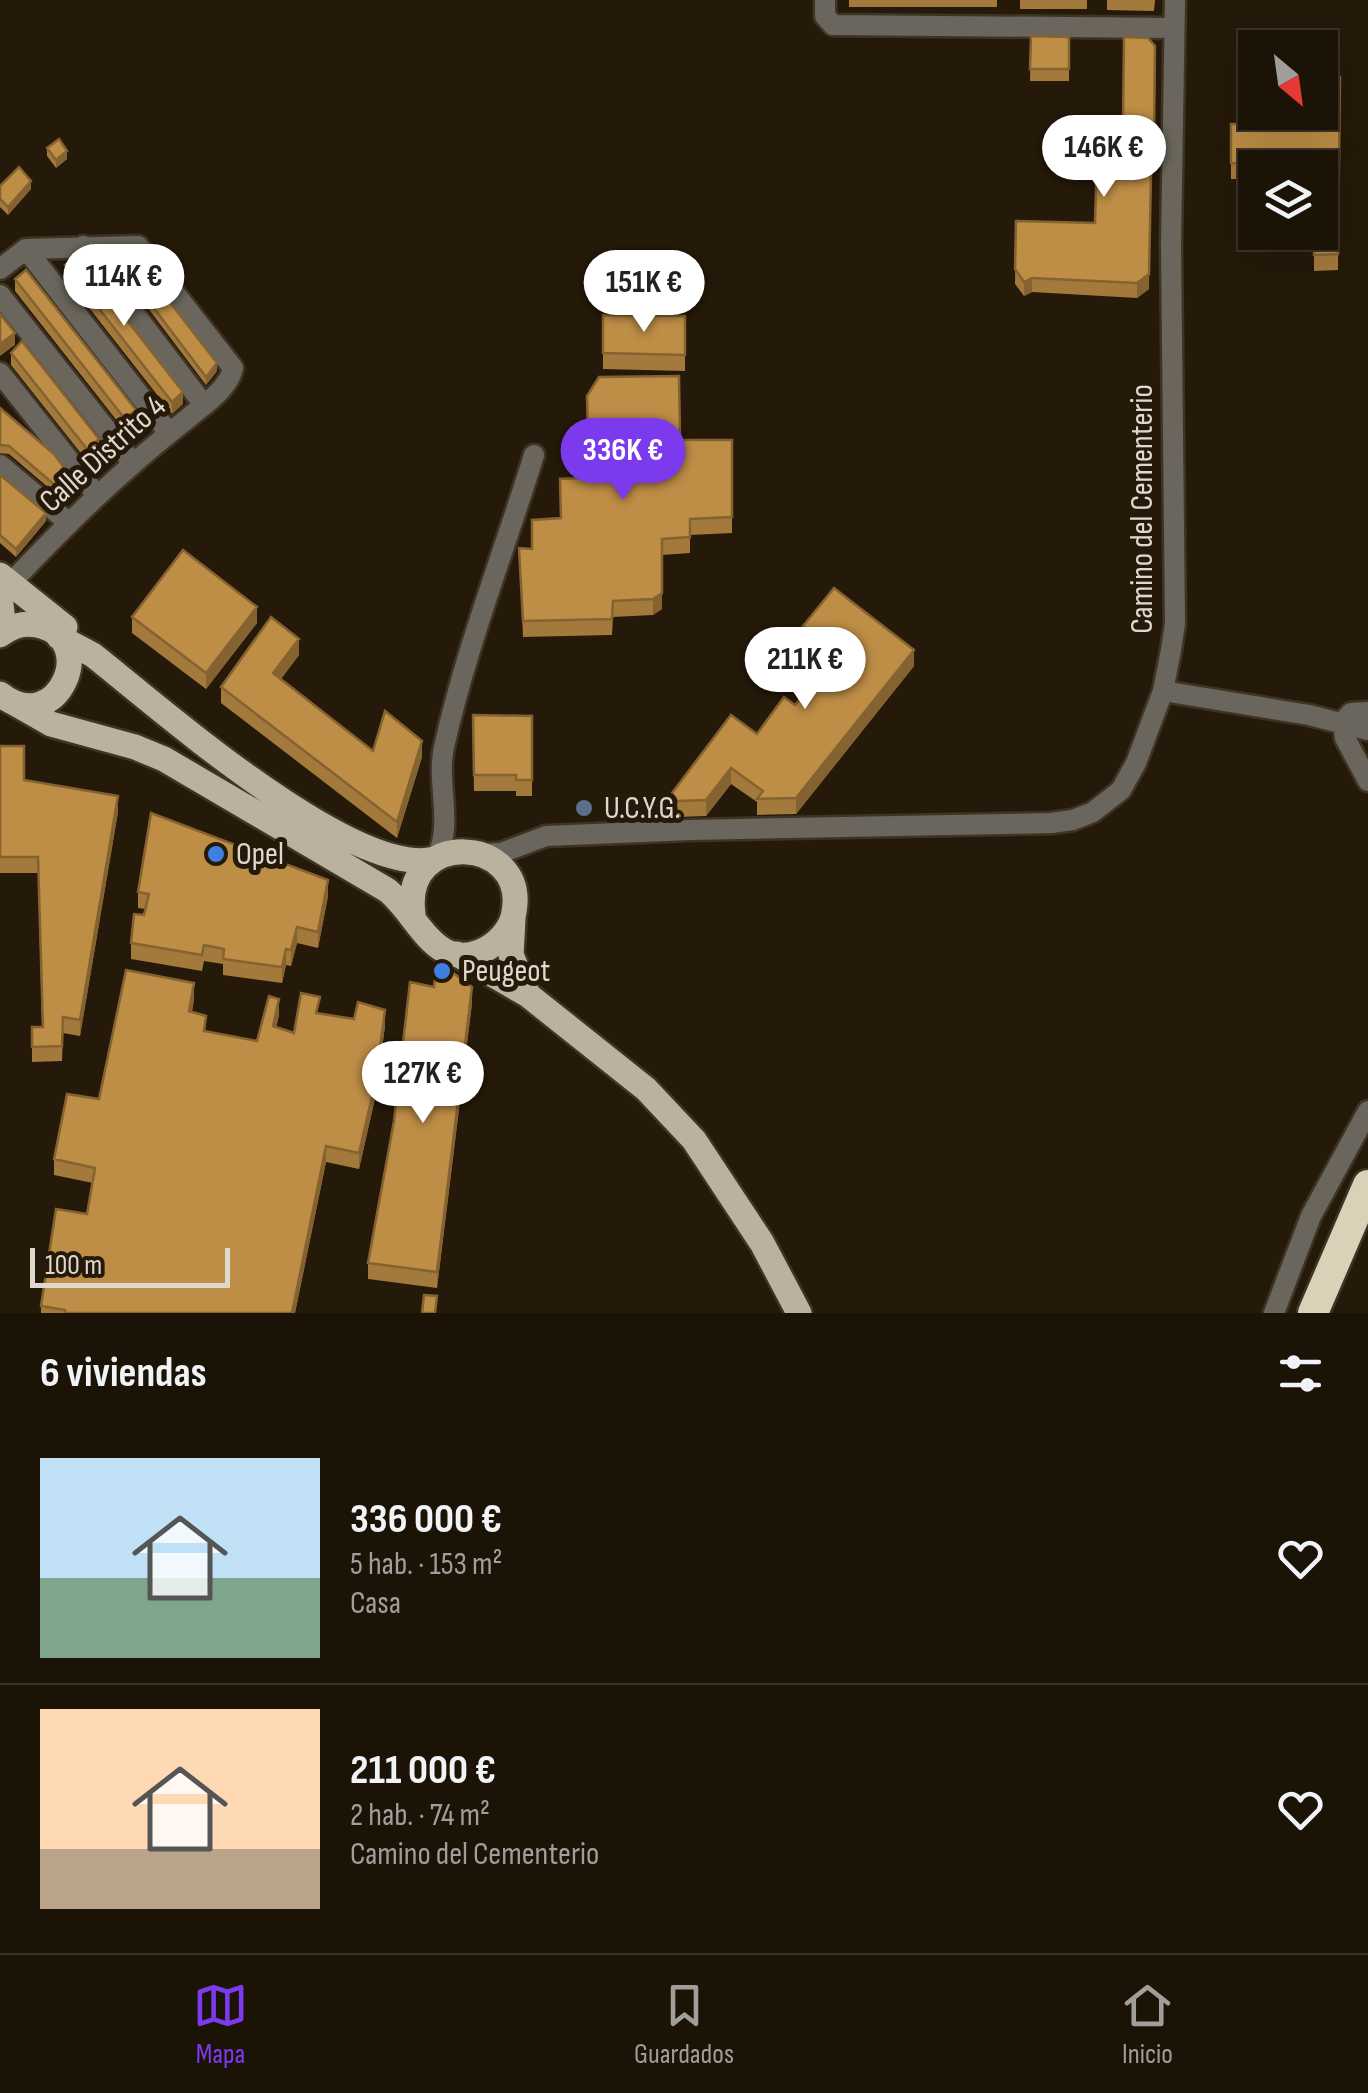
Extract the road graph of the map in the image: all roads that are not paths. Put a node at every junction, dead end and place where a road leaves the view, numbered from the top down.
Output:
1 (825, 0) edge
2 (1175, 0) edge
3 (1174, 28) junction
4 (83, 246) junction
5 (26, 249) junction
6 (0, 269) edge
7 (0, 295) edge
8 (0, 373) edge
9 (204, 404) junction
10 (169, 433) junction
11 (534, 455) dead end
12 (132, 462) junction
13 (0, 465) edge
14 (96, 494) junction
15 (68, 522) junction
16 (4, 585) edge
17 (53, 633) junction
18 (0, 634) edge
19 (93, 655) junction
20 (1163, 691) junction
21 (5, 703) edge
22 (1368, 712) edge
23 (1343, 722) junction
24 (1368, 730) edge
25 (1368, 781) edge
26 (442, 803) junction
27 (553, 838) junction
28 (482, 854) junction
29 (435, 859) junction
30 (514, 891) junction
31 (413, 914) junction
32 (512, 919) junction
33 (457, 954) junction
34 (528, 995) junction
35 (1368, 1111) edge
36 (1368, 1185) edge
37 (1368, 1198) edge
38 (1319, 1307) edge
39 (799, 1313) edge
40 (1274, 1313) edge

1 - 3 street
2 - 3 street, Camino del Cementerio
3 - 20 street, Camino del Cementerio
4 - 5 street
4 - 9 street
4 - 9 street, Calle Distrito 4
5 - 6 street
5 - 10 street
7 - 12 street
8 - 14 street
9 - 10 street, Calle Distrito 4
10 - 12 street, Calle Distrito 4
11 - 26 street
12 - 14 street, Calle Distrito 4
13 - 15 street
14 - 15 street, Calle Distrito 4
15 - 16 street, Calle Distrito 4
16 - 17 main road
16 - 18 main road
16 - 19 main road
17 - 18 main road
17 - 19 main road
17 - 21 main road
19 - 29 main road
20 - 23 street
20 - 27 street, Camino del Cementerio
21 - 31 main road
22 - 23 street
23 - 24 street
23 - 25 street
26 - 28 street
26 - 29 street
27 - 28 street, Camino del Cementerio
27 - 30 street
28 - 29 main road
28 - 30 main road
29 - 31 main road
30 - 32 main road
31 - 33 main road
32 - 33 main road
32 - 34 main road
33 - 34 main road
34 - 39 main road
35 - 40 street
36 - 38 highway
37 - 38 highway

